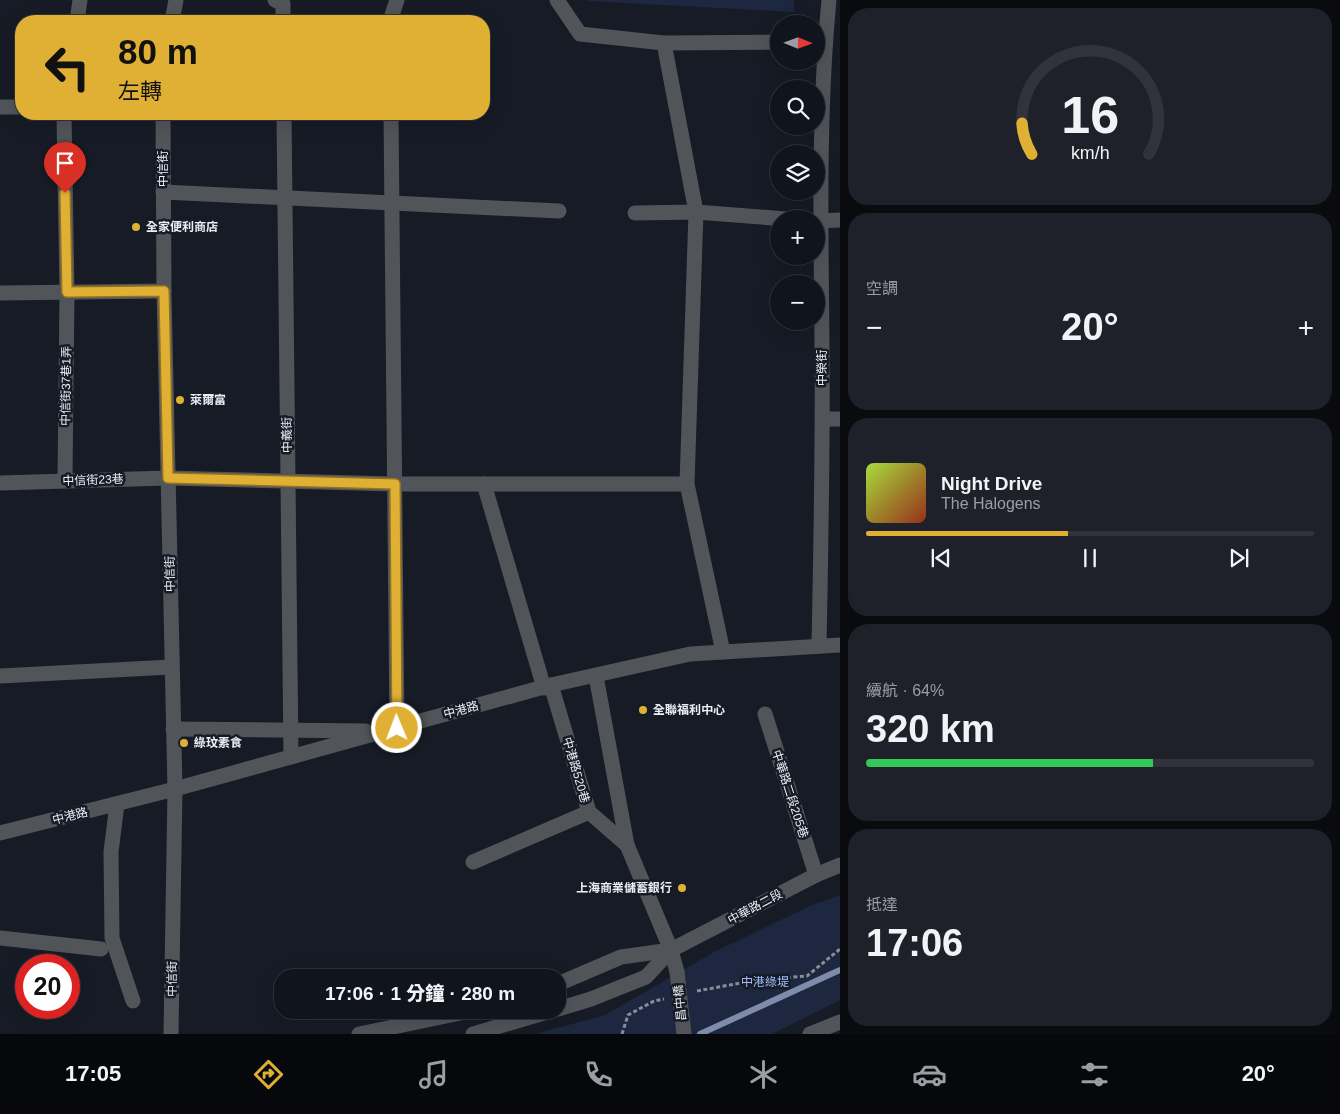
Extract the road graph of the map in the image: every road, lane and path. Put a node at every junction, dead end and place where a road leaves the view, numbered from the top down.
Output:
1 (80, 0) edge
2 (176, 0) edge
3 (275, 0) edge
4 (397, 0) edge
5 (557, 0) edge
6 (829, 0) edge
7 (78, 15) edge
8 (173, 15) edge
9 (283, 15) edge
10 (392, 15) edge
11 (825, 20) edge
12 (770, 42) edge
13 (664, 43) junction
14 (821, 70) edge
15 (0, 107) edge
16 (15, 107) edge
17 (64, 120) edge
18 (163, 120) edge
19 (284, 120) edge
20 (391, 120) edge
21 (163, 192) junction
22 (285, 197) junction
23 (392, 202) junction
24 (819, 210) edge
25 (559, 211) dead end
26 (696, 212) junction
27 (635, 213) dead end
28 (770, 218) edge
29 (840, 220) edge
30 (825, 221) edge
31 (820, 265) edge
32 (164, 291) junction
33 (67, 292) junction
34 (0, 294) edge
35 (822, 419) junction
36 (840, 419) edge
37 (168, 478) junction
38 (65, 480) junction
39 (288, 480) junction
40 (0, 483) edge
41 (395, 484) junction
42 (484, 484) junction
43 (686, 484) junction
44 (840, 645) edge
45 (819, 646) junction
46 (723, 652) junction
47 (171, 667) junction
48 (0, 676) edge
49 (596, 676) junction
50 (548, 686) junction
51 (765, 714) dead end
52 (173, 728) junction
53 (391, 729) junction
54 (291, 730) junction
55 (291, 757) junction
56 (175, 789) junction
57 (117, 804) junction
58 (589, 812) junction
59 (0, 833) edge
60 (627, 846) junction
61 (473, 862) dead end
62 (840, 865) edge
63 (816, 875) junction
64 (0, 938) edge
65 (102, 949) dead end
66 (840, 949) edge
67 (671, 950) junction
68 (566, 981) edge
69 (689, 993) dead end
70 (672, 997) dead end
71 (133, 1001) dead end
72 (566, 1007) edge
73 (432, 1019) edge
74 (525, 1019) edge
75 (840, 1022) edge
76 (171, 1034) edge
77 (359, 1034) edge
78 (473, 1034) edge
79 (622, 1034) edge
80 (684, 1034) edge
81 (810, 1034) edge

1 - 7 street
2 - 8 street
3 - 9 street
4 - 10 street
5 - 13 street
6 - 11 street, 中榮街
12 - 13 street
13 - 26 street
14 - 24 street, 中榮街
15 - 16 street
17 - 33 street, 中信街37巷1弄
18 - 21 street, 中信街
19 - 22 street, 中義街
20 - 23 street
21 - 22 street
21 - 32 street, 中信街
22 - 23 street
22 - 39 street, 中義街
23 - 25 street
23 - 41 street
26 - 27 street
26 - 28 street
26 - 43 street
29 - 30 street
31 - 35 street, 中榮街
32 - 33 street
32 - 37 street, 中信街
33 - 34 street
33 - 38 street, 中信街37巷1弄
35 - 36 street
35 - 45 street, 中榮街
37 - 38 street, 中信街23巷
37 - 39 street, 中信街23巷
37 - 47 street, 中信街
38 - 40 street, 中信街23巷
39 - 41 street, 中信街23巷
39 - 54 street, 中義街
41 - 42 street, 中信街23巷
41 - 53 street
42 - 43 street, 中信街23巷
42 - 50 street, 中港路520巷
43 - 46 street
44 - 45 street, 中港路
45 - 46 street, 中港路
46 - 49 street, 中港路
47 - 48 street
47 - 52 street, 中信街
49 - 50 street, 中港路
49 - 60 street
50 - 53 street, 中港路
50 - 58 street, 中港路520巷
51 - 63 street, 中華路二段205巷
52 - 54 street
52 - 56 street, 中信街
53 - 54 street
53 - 55 street, 中港路
54 - 55 street, 中義街
55 - 56 street, 中港路
56 - 57 street, 中港路
56 - 76 street, 中信街
57 - 59 street, 中港路
57 - 71 street
58 - 60 street, 中港路520巷
58 - 61 street
60 - 67 street, 中港路520巷
62 - 63 street, 中華路二段
63 - 67 street, 中華路二段
64 - 65 street
66 - 69 path
67 - 68 street, 中華路二段
67 - 72 street, 中華路二段
67 - 80 street, 昌中橋, bridge
70 - 79 path
73 - 77 street
74 - 78 street, 中華路二段
75 - 81 street

